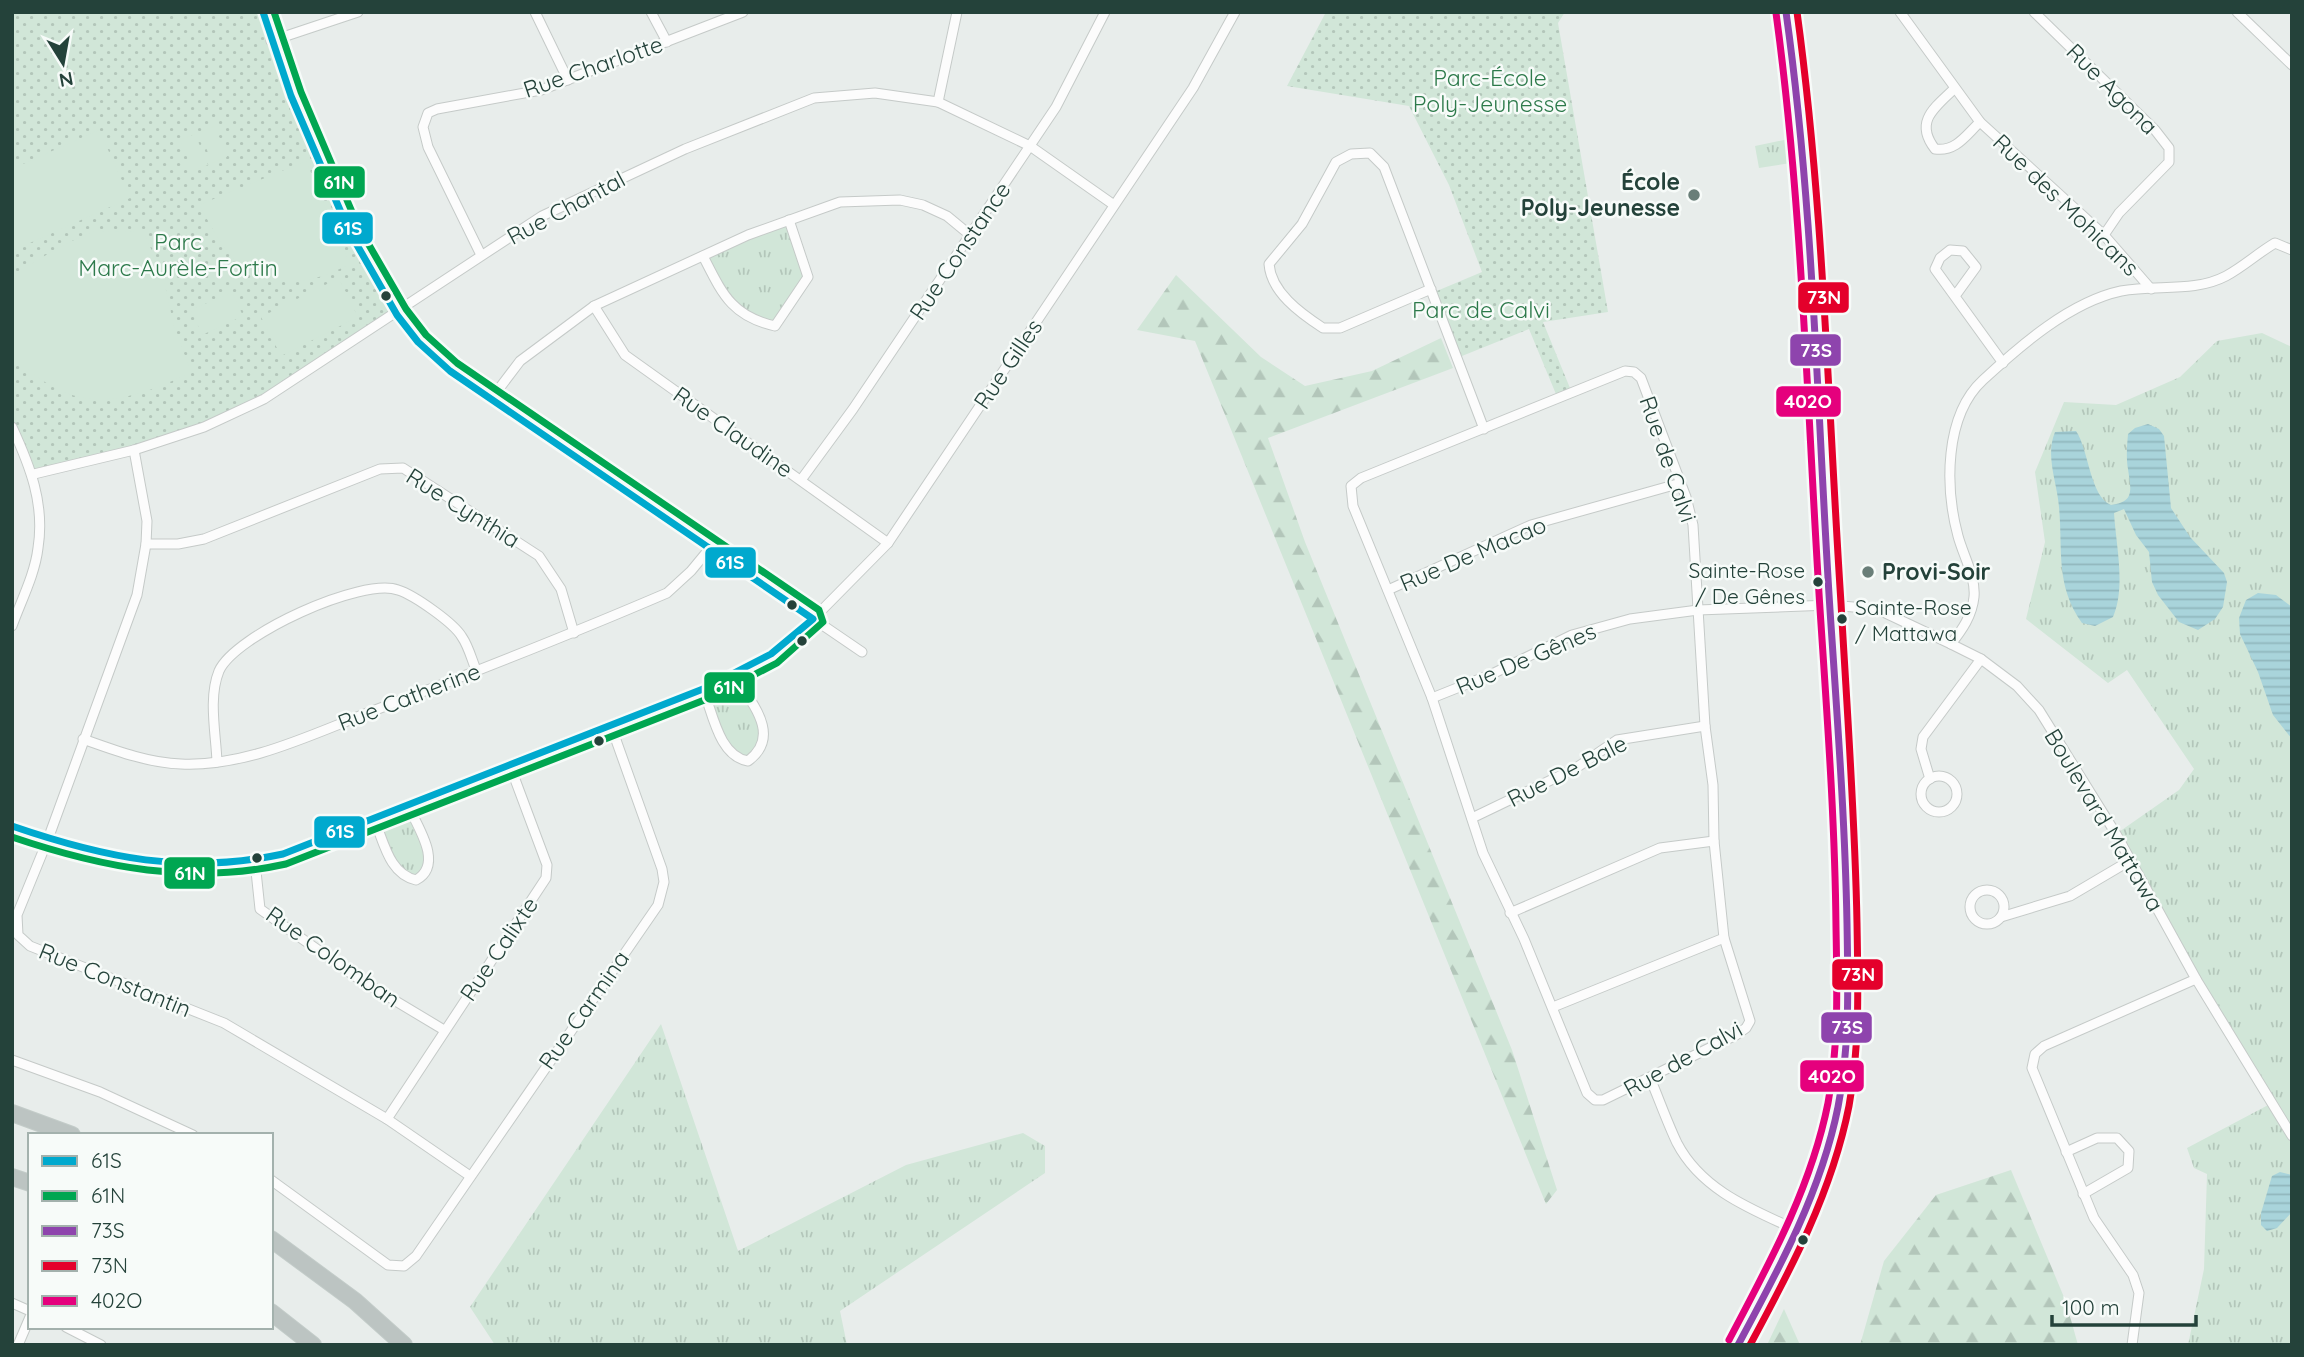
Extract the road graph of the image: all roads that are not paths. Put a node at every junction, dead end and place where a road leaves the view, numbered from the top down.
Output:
1 (263, 12) edge
2 (358, 12) edge
3 (534, 12) edge
4 (652, 12) edge
5 (743, 12) edge
6 (957, 12) edge
7 (1105, 12) edge
8 (1235, 12) edge
9 (1786, 12) edge
10 (1900, 12) edge
11 (2034, 12) edge
12 (2237, 12) edge
13 (271, 41) junction
14 (667, 42) junction
15 (2292, 65) edge
16 (568, 80) junction
17 (1954, 89) junction
18 (938, 102) junction
19 (1980, 121) junction
20 (1030, 146) junction
21 (1114, 205) junction
22 (789, 220) junction
23 (970, 235) junction
24 (2104, 235) junction
25 (2292, 250) edge
26 (481, 255) junction
27 (703, 256) junction
28 (1431, 289) junction
29 (2151, 289) junction
30 (1955, 296) junction
31 (594, 306) junction
32 (397, 315) junction
33 (2003, 363) junction
34 (492, 398) junction
35 (12, 427) edge
36 (1484, 429) junction
37 (134, 450) junction
38 (34, 474) junction
39 (801, 480) junction
40 (1681, 483) junction
41 (888, 542) junction
42 (146, 544) junction
43 (710, 548) junction
44 (1388, 590) junction
45 (1830, 605) junction
46 (1698, 610) junction
47 (813, 619) junction
48 (12, 626) edge
49 (574, 633) junction
50 (1951, 644) junction
51 (862, 652) dead end
52 (1981, 659) junction
53 (477, 672) junction
54 (733, 674) junction
55 (704, 689) junction
56 (1432, 698) junction
57 (611, 726) junction
58 (1705, 726) junction
59 (83, 739) junction
60 (217, 762) junction
61 (510, 766) junction
62 (1930, 779) junction
63 (408, 806) junction
64 (1472, 818) junction
65 (374, 819) junction
66 (12, 826) edge
67 (48, 839) junction
68 (1714, 841) junction
69 (2131, 860) junction
70 (255, 862) junction
71 (1510, 913) junction
72 (2001, 917) dead end
73 (1724, 938) junction
74 (2196, 979) junction
75 (1553, 1007) junction
76 (444, 1030) junction
77 (12, 1060) edge
78 (1650, 1078) junction
79 (12, 1113) edge
80 (387, 1119) junction
81 (67, 1133) edge
82 (188, 1133) edge
83 (2292, 1136) edge
84 (2066, 1152) junction
85 (470, 1176) junction
86 (273, 1181) edge
87 (2083, 1194) junction
88 (1798, 1231) junction
89 (273, 1240) edge
90 (12, 1303) edge
91 (28, 1310) edge
92 (273, 1314) edge
93 (28, 1322) edge
94 (70, 1329) edge
95 (18, 1345) edge
96 (101, 1345) edge
97 (313, 1345) edge
98 (404, 1345) edge
99 (1738, 1345) edge
100 (2132, 1345) edge

1 - 13 street
2 - 13 street
3 - 16 street
4 - 14 street
5 - 14 street, Rue Charlotte
6 - 18 street
7 - 20 street, Rue Constance
8 - 21 street, Rue Gilles
9 - 45 street
10 - 17 street, Rue des Mohicans
11 - 24 street, Rue Agona
12 - 15 street
13 - 32 street
14 - 16 street, Rue Charlotte
16 - 26 street, Rue Charlotte
17 - 19 street, Rue des Mohicans
17 - 19 street, Rue des Mohicans
18 - 20 street, Rue Chantal
18 - 26 street, Rue Chantal
19 - 24 street, Rue des Mohicans
20 - 21 street, Rue Chantal
20 - 23 street, Rue Constance
21 - 41 street, Rue Gilles
22 - 23 street
22 - 27 street
22 - 27 street
23 - 39 street, Rue Constance
24 - 29 street, Rue des Mohicans
25 - 29 street
26 - 32 street, Rue Chantal
27 - 31 street
28 - 28 street
28 - 36 street
29 - 33 street
30 - 30 street
30 - 33 street
31 - 34 street
31 - 39 street, Rue Claudine
32 - 34 street
32 - 37 street, Rue Chantal
33 - 50 street
34 - 43 street
35 - 38 street
36 - 40 street, Rue de Calvi
36 - 44 street, Rue de Calvi
37 - 38 street, Rue Chantal
37 - 42 street, Rue Constantin
38 - 48 street
39 - 41 street, Rue Claudine
40 - 44 street, Rue De Macao
40 - 46 street, Rue de Calvi
41 - 47 street, Rue Gilles
42 - 49 street, Rue Cynthia
42 - 59 street, Rue Constantin
43 - 47 street
43 - 49 street, Rue Catherine
44 - 56 street, Rue de Calvi
45 - 46 street, Rue De Gênes
45 - 50 street, Boulevard Mattawa
45 - 88 street
46 - 56 street, Rue De Gênes
46 - 58 street, Rue de Calvi
47 - 51 street
47 - 54 street, Rue Gilles
49 - 53 street, Rue Catherine
50 - 52 street, Boulevard Mattawa
52 - 62 street
52 - 69 street, Boulevard Mattawa
53 - 60 street, Rue Catherine
53 - 60 street
54 - 55 street, Rue Gilles
54 - 55 street
55 - 57 street, Rue Gilles
56 - 64 street, Rue de Calvi
57 - 61 street, Rue Gilles
57 - 85 street, Rue Carmina
58 - 64 street, Rue De Bale
58 - 68 street, Rue de Calvi
59 - 60 street, Rue Catherine
59 - 67 street, Rue Constantin
61 - 63 street, Rue Gilles
61 - 76 street, Rue Calixte
62 - 62 street
63 - 65 street, Rue Gilles
63 - 65 street
64 - 71 street, Rue de Calvi
65 - 70 street, Rue Gilles
66 - 67 street, Rue Gilles
67 - 70 street, Rue Gilles
67 - 80 street, Rue Constantin
68 - 71 street
68 - 73 street, Rue de Calvi
69 - 72 street
69 - 74 street, Boulevard Mattawa
70 - 76 street, Rue Colomban
71 - 75 street, Rue de Calvi
73 - 75 street
73 - 78 street, Rue de Calvi
74 - 83 street, Boulevard Mattawa
74 - 84 street
75 - 78 street, Rue de Calvi
76 - 80 street, Rue Calixte
77 - 82 street
78 - 88 street
79 - 81 highway
80 - 85 street, Rue Constantin
84 - 87 street
84 - 87 street
85 - 86 street, Rue Carmina
87 - 100 street
88 - 99 street
89 - 98 highway
90 - 91 street
92 - 97 highway
93 - 95 street
94 - 96 street

